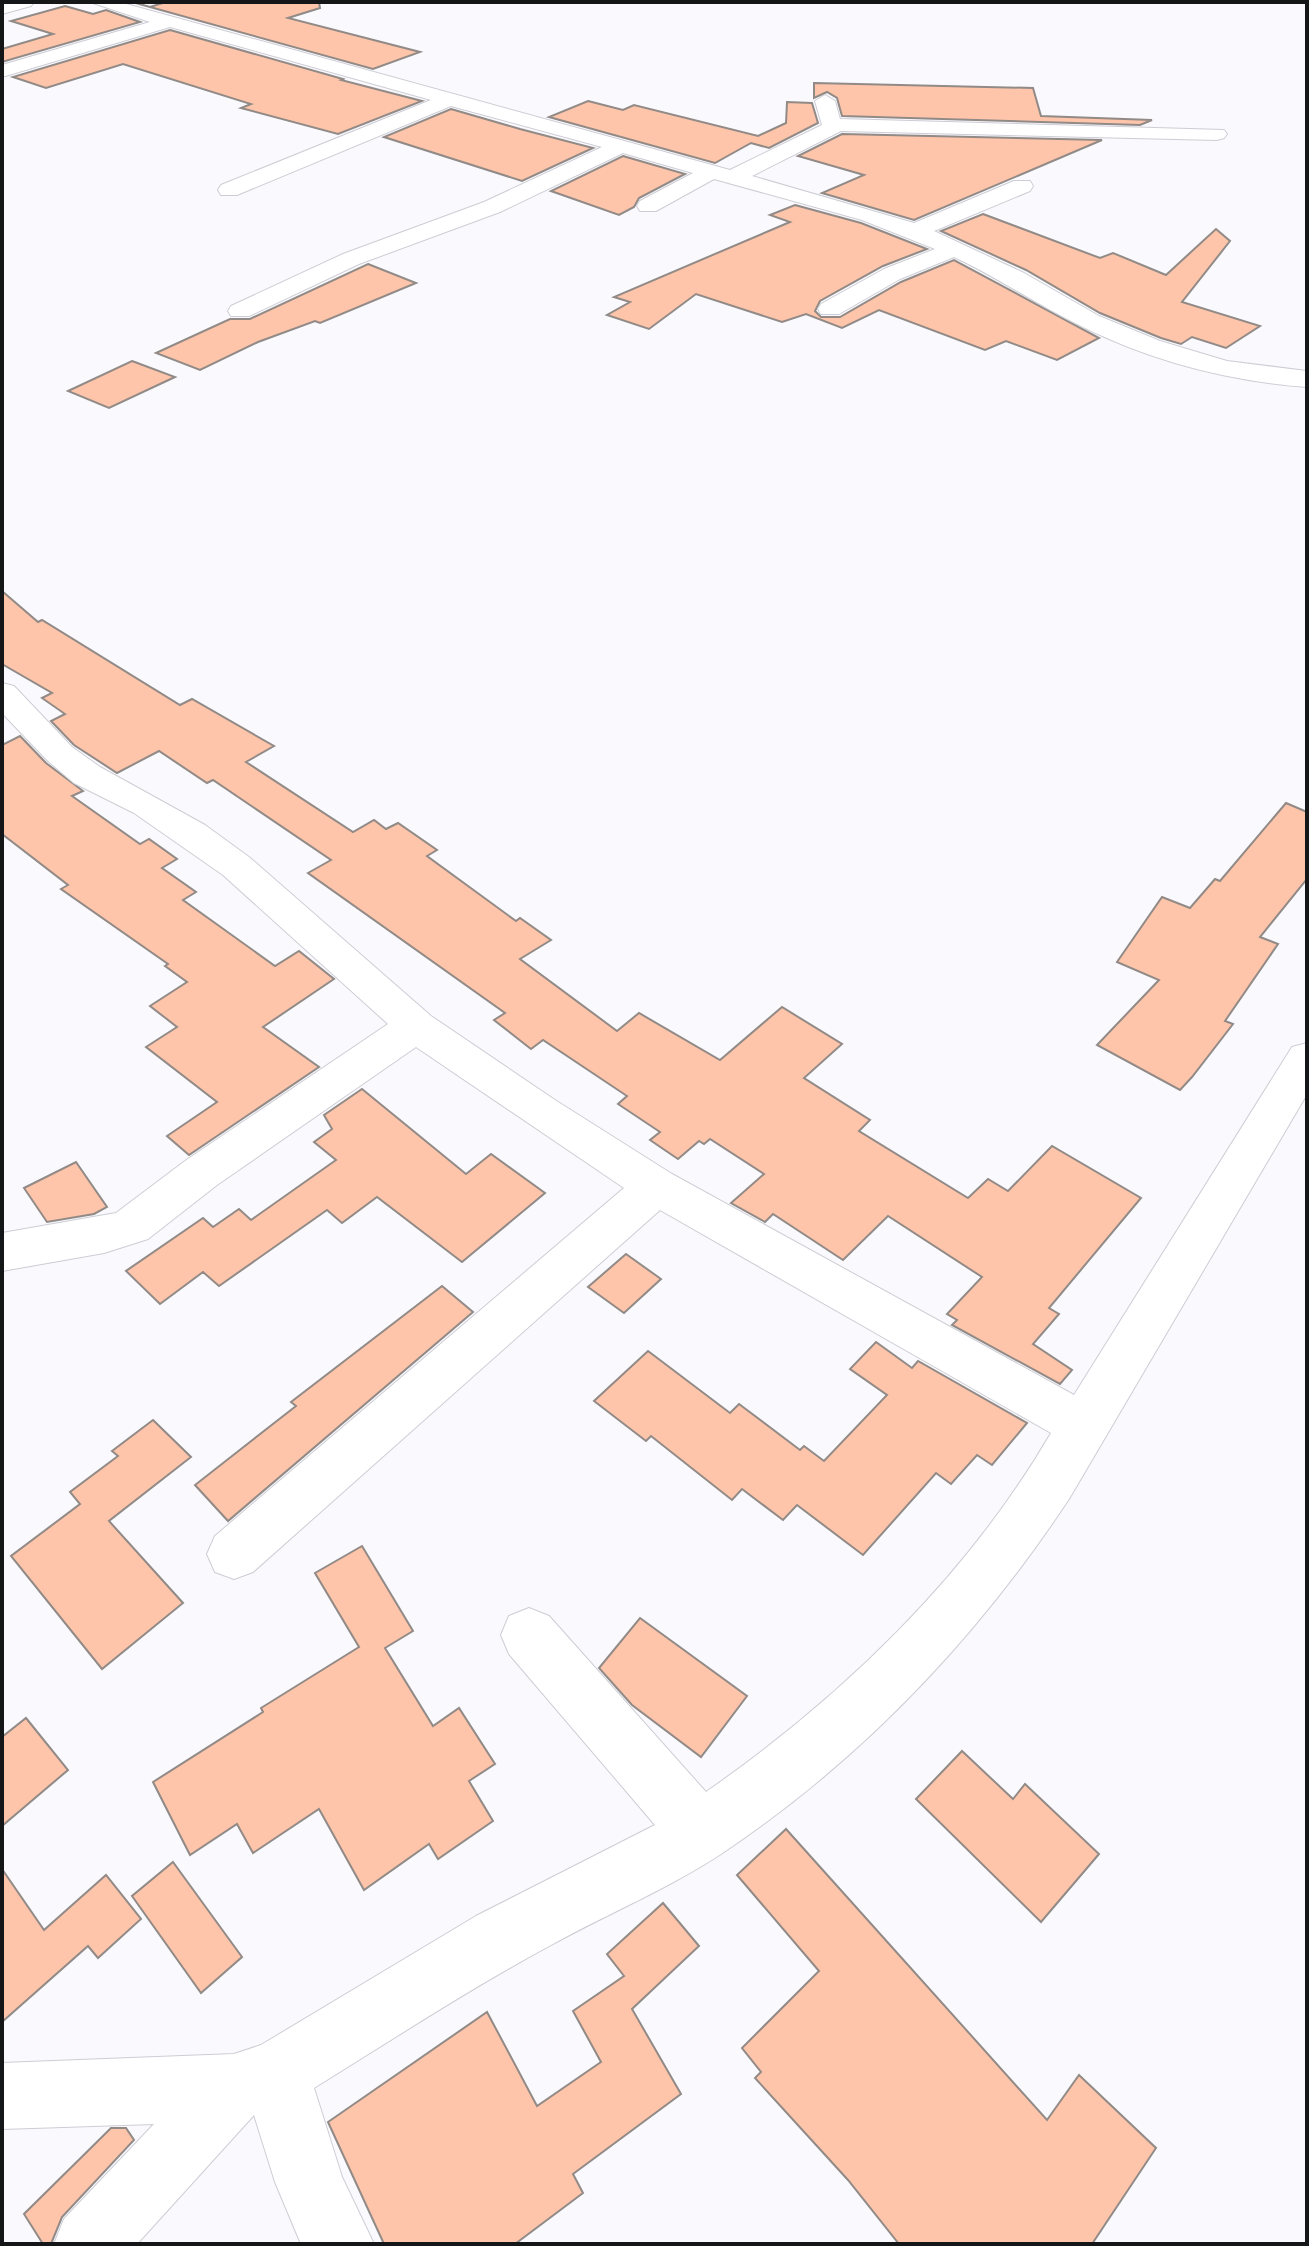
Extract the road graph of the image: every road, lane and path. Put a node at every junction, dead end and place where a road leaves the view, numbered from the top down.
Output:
1 (25, 2) edge
2 (99, 2) edge
3 (2, 9) edge
4 (164, 12) edge
5 (2, 71) edge
6 (846, 98) dead end
7 (450, 99) junction
8 (834, 125) junction
9 (1217, 134) dead end
10 (622, 146) junction
11 (722, 174) junction
12 (1022, 186) dead end
13 (229, 190) dead end
14 (648, 206) dead end
15 (915, 231) junction
16 (952, 250) junction
17 (830, 309) dead end
18 (240, 311) dead end
19 (1307, 379) edge
20 (4, 701) edge
21 (416, 1026) junction
22 (1307, 1058) edge
23 (656, 1186) junction
24 (2, 1252) edge
25 (1083, 1425) junction
26 (234, 1554) dead end
27 (529, 1635) dead end
28 (701, 1832) junction
29 (256, 2080) junction
30 (2, 2096) edge
31 (89, 2244) edge
32 (339, 2244) edge

1 - 3 street
2 - 4 street
4 - 5 street
4 - 7 street
6 - 8 street
7 - 10 street
7 - 13 street
8 - 9 street
8 - 11 street
10 - 11 street
10 - 18 street
11 - 14 street
11 - 15 street
12 - 15 street
15 - 16 street
16 - 17 street
16 - 19 street
20 - 21 street
21 - 23 street
21 - 24 street
22 - 25 street
23 - 25 street
23 - 26 street
25 - 28 street
27 - 28 street
28 - 29 street
29 - 30 street
29 - 31 street
29 - 32 street

